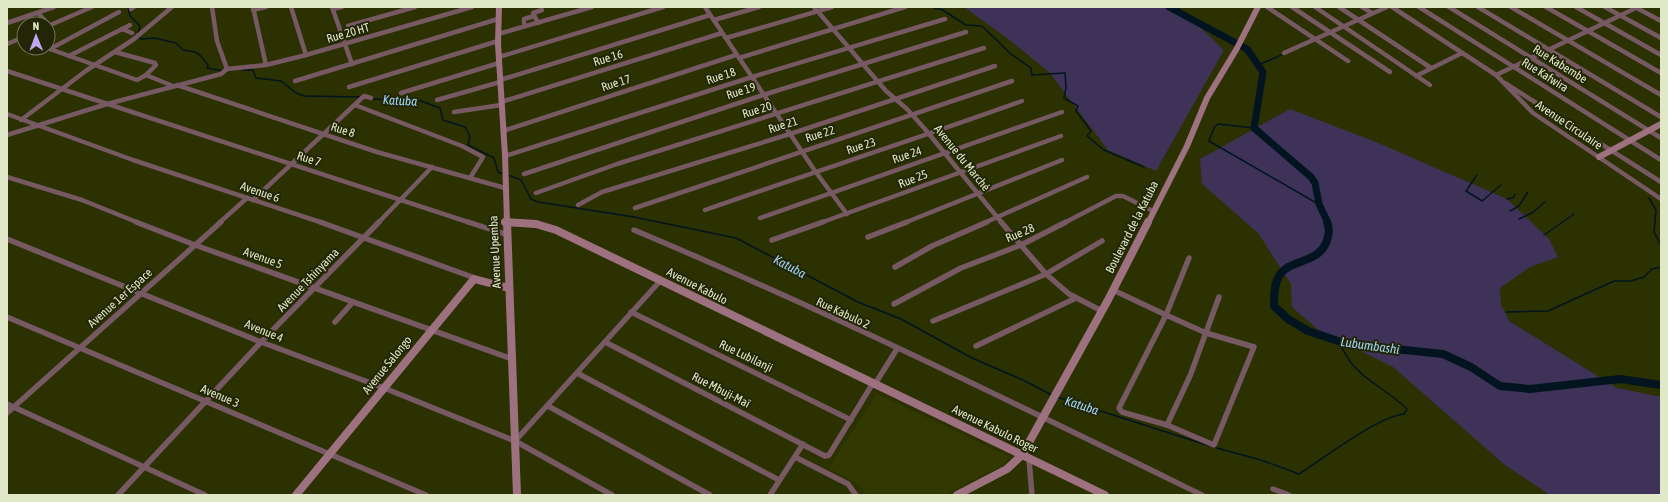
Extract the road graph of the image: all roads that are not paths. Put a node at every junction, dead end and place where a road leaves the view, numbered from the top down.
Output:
1 (54, 7) edge
2 (92, 7) edge
3 (172, 7) edge
4 (212, 7) edge
5 (266, 7) edge
6 (292, 7) edge
7 (342, 7) edge
8 (415, 7) edge
9 (472, 7) edge
10 (499, 7) edge
11 (592, 7) edge
12 (663, 7) edge
13 (705, 7) edge
14 (759, 7) edge
15 (832, 7) edge
16 (905, 7) edge
17 (1258, 7) edge
18 (1267, 7) edge
19 (1292, 7) edge
20 (1315, 7) edge
21 (1339, 7) edge
22 (1362, 7) edge
23 (1387, 7) edge
24 (1392, 7) edge
25 (1419, 7) edge
26 (1449, 7) edge
27 (1478, 7) edge
28 (1512, 7) edge
29 (1546, 7) edge
30 (1576, 7) edge
31 (1605, 7) edge
32 (1636, 7) edge
33 (333, 8) edge
34 (253, 9) edge
35 (816, 9) edge
36 (542, 10) dead end
37 (119, 12) dead end
38 (38, 13) junction
39 (1372, 14) junction
40 (710, 15) junction
41 (41, 16) edge
42 (534, 16) junction
43 (1620, 16) junction
44 (945, 18) dead end
45 (498, 19) junction
46 (714, 20) junction
47 (1357, 20) junction
48 (1661, 21) edge
49 (7, 23) edge
50 (56, 23) edge
51 (517, 23) dead end
52 (538, 23) junction
53 (1604, 23) junction
54 (130, 25) dead end
55 (348, 26) dead end
56 (1343, 26) junction
57 (122, 29) junction
58 (834, 29) junction
59 (1588, 31) junction
60 (966, 32) dead end
61 (1329, 32) junction
62 (132, 33) dead end
63 (722, 33) junction
64 (498, 37) junction
65 (726, 38) junction
66 (1661, 38) edge
67 (1315, 39) junction
68 (1568, 40) junction
69 (344, 44) junction
70 (56, 45) edge
71 (850, 48) junction
72 (984, 48) dead end
73 (1549, 50) junction
74 (56, 51) edge
75 (115, 52) junction
76 (1284, 53) dead end
77 (1462, 53) junction
78 (1661, 55) edge
79 (69, 56) junction
80 (306, 56) junction
81 (738, 56) junction
82 (1532, 58) junction
83 (499, 60) junction
84 (1348, 60) dead end
85 (352, 64) junction
86 (864, 64) junction
87 (95, 65) junction
88 (266, 65) junction
89 (995, 66) dead end
90 (1514, 67) junction
91 (1431, 68) junction
92 (226, 71) junction
93 (7, 72) edge
94 (1390, 72) dead end
95 (1661, 74) edge
96 (146, 75) junction
97 (1496, 75) junction
98 (1416, 76) junction
99 (752, 77) junction
100 (295, 81) dead end
101 (500, 81) junction
102 (1012, 81) dead end
103 (878, 82) junction
104 (1503, 82) junction
105 (1430, 85) dead end
106 (175, 86) junction
107 (349, 87) dead end
108 (64, 89) junction
109 (401, 93) dead end
110 (763, 95) junction
111 (1661, 95) edge
112 (371, 98) dead end
113 (894, 98) junction
114 (437, 100) dead end
115 (1022, 101) dead end
116 (107, 104) junction
117 (501, 104) junction
118 (356, 106) junction
119 (454, 112) dead end
120 (1062, 112) dead end
121 (7, 114) edge
122 (777, 115) junction
123 (912, 116) junction
124 (1661, 117) edge
125 (21, 120) junction
126 (1661, 124) edge
127 (39, 125) junction
128 (1649, 130) junction
129 (503, 131) junction
130 (324, 134) junction
131 (790, 134) junction
132 (7, 135) edge
133 (929, 135) junction
134 (1060, 136) dead end
135 (1661, 138) edge
136 (1630, 140) junction
137 (1611, 150) junction
138 (801, 151) junction
139 (943, 153) junction
140 (505, 156) junction
141 (1598, 157) junction
142 (1062, 160) dead end
143 (1661, 160) edge
144 (291, 164) junction
145 (432, 167) junction
146 (815, 171) junction
147 (959, 172) junction
148 (524, 174) dead end
149 (7, 177) edge
150 (1087, 177) dead end
151 (470, 178) junction
152 (1661, 182) edge
153 (505, 188) junction
154 (831, 192) junction
155 (536, 193) dead end
156 (977, 193) junction
157 (401, 198) junction
158 (250, 199) junction
159 (1661, 199) edge
160 (578, 205) dead end
161 (635, 208) dead end
162 (705, 210) dead end
163 (1153, 211) junction
164 (847, 214) junction
165 (760, 218) dead end
166 (998, 218) junction
167 (506, 222) junction
168 (634, 230) dead end
169 (505, 234) junction
170 (363, 236) junction
171 (868, 236) dead end
172 (7, 239) edge
173 (772, 240) dead end
174 (1102, 241) dead end
175 (196, 244) junction
176 (1021, 245) junction
177 (1189, 258) dead end
178 (895, 267) dead end
179 (1046, 274) junction
180 (475, 278) junction
181 (661, 280) junction
182 (314, 288) junction
183 (509, 288) junction
184 (1113, 290) junction
185 (141, 292) junction
186 (1220, 297) dead end
187 (1076, 298) junction
188 (352, 303) junction
189 (894, 304) dead end
190 (1102, 311) junction
191 (631, 312) junction
192 (1167, 315) junction
193 (7, 317) edge
194 (933, 321) dead end
195 (335, 322) dead end
196 (431, 331) junction
197 (1206, 333) junction
198 (261, 342) junction
199 (605, 342) junction
200 (976, 346) dead end
201 (80, 347) junction
202 (897, 349) junction
203 (512, 359) junction
204 (577, 373) junction
205 (874, 383) junction
206 (384, 388) junction
207 (205, 401) junction
208 (7, 404) edge
209 (548, 406) junction
210 (14, 407) junction
211 (7, 413) edge
212 (1042, 416) junction
213 (851, 420) junction
214 (1166, 425) junction
215 (515, 441) junction
216 (803, 444) junction
217 (330, 454) junction
218 (795, 457) junction
219 (1026, 457) junction
220 (144, 466) junction
221 (779, 480) junction
222 (1273, 489) dead end
223 (772, 494) edge
224 (118, 495) edge
225 (205, 495) edge
226 (296, 495) edge
227 (426, 495) edge
228 (517, 495) edge
229 (612, 495) edge
230 (710, 495) edge
231 (856, 495) edge
232 (957, 495) edge
233 (1032, 495) edge
234 (1104, 495) edge
235 (1202, 495) edge
236 (1289, 495) edge

1 - 38 street
2 - 50 street
3 - 75 street
4 - 92 street
5 - 34 street
6 - 80 street
7 - 33 street
8 - 55 street
9 - 69 street, Rue 20 HT
10 - 45 street, Avenue Upemba
11 - 52 street
12 - 83 street
13 - 40 street
14 - 46 street
15 - 35 street
16 - 58 street, Rue 17
17 - 163 street, Boulevard de la Katuba
18 - 67 street
19 - 61 street
20 - 56 street
21 - 47 street
22 - 39 street
23 - 39 street
24 - 77 street, Avenue Circulaire
25 - 90 street, Rue Kafwira
26 - 82 street, Rue Kabembe
27 - 73 street
28 - 68 street
29 - 59 street
30 - 53 street
31 - 43 street
32 - 43 street
32 - 48 street
33 - 69 street
34 - 88 street
35 - 58 street, Avenue du Marché
35 - 65 street
36 - 42 street
37 - 70 street
38 - 41 street
38 - 49 street
39 - 47 street
40 - 46 street
40 - 101 street
42 - 51 street
42 - 52 street
43 - 53 street
43 - 66 street
44 - 71 street, Rue 18
45 - 64 street, Avenue Upemba
45 - 85 street
46 - 63 street
47 - 56 street
47 - 91 street
52 - 64 street
53 - 59 street
53 - 78 street
54 - 57 street
56 - 61 street
56 - 98 street
57 - 62 street
57 - 79 street
58 - 71 street, Avenue du Marché
58 - 81 street, Rue 17
59 - 68 street
59 - 95 street
60 - 86 street, Rue 19
61 - 67 street
61 - 94 street
63 - 65 street
63 - 117 street, Rue 16
64 - 83 street, Avenue Upemba
64 - 107 street
65 - 81 street
67 - 76 street
67 - 84 street
68 - 73 street
68 - 111 street
69 - 80 street, Rue 20 HT
69 - 85 street
71 - 86 street, Avenue du Marché
71 - 99 street, Rue 18
72 - 103 street, Rue 20
73 - 82 street
73 - 124 street
74 - 79 street
75 - 87 street
75 - 96 street
77 - 91 street
77 - 97 street, Avenue Circulaire
79 - 87 street
80 - 88 street, Rue 20 HT
81 - 99 street
81 - 129 street, Rue 17
82 - 90 street
82 - 128 street, Rue Kabembe
83 - 101 street, Avenue Upemba
83 - 109 street
85 - 100 street
86 - 103 street, Avenue du Marché
86 - 110 street, Rue 19
87 - 96 street
87 - 108 street
88 - 92 street, Rue 20 HT
89 - 113 street, Rue 21
90 - 97 street
90 - 136 street, Rue Kafwira
91 - 98 street
92 - 106 street, Rue 20 HT
93 - 108 street, Rue 7
96 - 106 street, Rue 8
97 - 104 street, Avenue Circulaire
98 - 105 street
99 - 110 street
99 - 140 street, Rue 18
101 - 114 street
101 - 117 street, Avenue Upemba
102 - 123 street, Rue 22
103 - 113 street, Avenue du Marché
103 - 122 street, Rue 20
104 - 137 street
104 - 141 street, Avenue Circulaire
106 - 116 street, Rue 20 HT
106 - 130 street, Rue 8
108 - 116 street, Rue 7
108 - 125 street
110 - 122 street
110 - 148 street, Rue 19
112 - 118 street, Avenue 1er Espace
113 - 123 street, Avenue du Marché
113 - 131 street, Rue 21
115 - 133 street, Rue 23
116 - 127 street, Rue 20 HT
116 - 144 street, Rue 7
117 - 119 street, Rue 16
117 - 129 street, Avenue Upemba
118 - 130 street, Avenue 1er Espace
118 - 151 street
120 - 139 street, Rue 24
121 - 125 street, Avenue 6
122 - 131 street
122 - 155 street, Rue 20
123 - 133 street, Avenue du Marché
123 - 138 street, Rue 22
125 - 127 street, Avenue 6
126 - 128 street
127 - 132 street, Rue 20 HT
127 - 158 street, Avenue 6
128 - 135 street, Rue Kabembe
128 - 136 street
129 - 140 street, Avenue Upemba
130 - 144 street, Avenue 1er Espace
130 - 145 street, Rue 8
131 - 138 street
131 - 160 street, Rue 21
133 - 139 street, Avenue du Marché
133 - 146 street, Rue 23
134 - 147 street, Rue 25
136 - 137 street
136 - 143 street, Rue Kafwira
137 - 141 street
137 - 152 street
138 - 146 street
138 - 161 street, Rue 22
139 - 147 street, Avenue du Marché
139 - 154 street, Rue 24
140 - 153 street, Avenue Upemba
141 - 159 street, Avenue Circulaire
142 - 156 street
144 - 157 street, Rue 7
144 - 158 street, Avenue 1er Espace
145 - 151 street, Rue 8
145 - 157 street, Avenue Tshinyama
146 - 154 street
146 - 162 street, Rue 23
147 - 156 street, Avenue du Marché
147 - 164 street, Rue 25
149 - 175 street, Avenue 5
150 - 166 street
151 - 153 street, Rue 8
153 - 167 street, Avenue Upemba
154 - 164 street
154 - 165 street, Rue 24
156 - 166 street, Avenue du Marché
156 - 171 street
157 - 169 street, Rue 7
157 - 170 street, Avenue Tshinyama
158 - 170 street, Avenue 6
158 - 175 street, Avenue 1er Espace
163 - 176 street, Rue 28
163 - 184 street, Boulevard de la Katuba
164 - 173 street, Rue 25
166 - 176 street, Avenue du Marché
166 - 178 street
167 - 169 street, Avenue Upemba
167 - 181 street, Avenue Kabulo
168 - 202 street, Rue Kabulo 2
169 - 183 street, Avenue Upemba
170 - 180 street, Avenue 6
170 - 182 street, Avenue Tshinyama
172 - 185 street, Avenue 4
174 - 179 street
175 - 182 street, Avenue 5
175 - 185 street, Avenue 1er Espace
176 - 179 street, Avenue du Marché
176 - 189 street, Rue 28
177 - 192 street
179 - 187 street, Avenue du Marché
179 - 194 street
180 - 183 street
180 - 196 street, Avenue Salongo
181 - 191 street
181 - 205 street, Avenue Kabulo
182 - 188 street, Avenue 5
182 - 198 street, Avenue Tshinyama
183 - 203 street, Avenue Upemba
184 - 190 street, Boulevard de la Katuba
184 - 192 street
185 - 198 street, Avenue 4
185 - 201 street, Avenue 1er Espace
186 - 197 street
187 - 190 street, Avenue du Marché
187 - 200 street
188 - 195 street
188 - 196 street, Avenue 5
190 - 212 street, Boulevard de la Katuba
191 - 199 street
191 - 213 street, Rue Lubilanji
192 - 197 street
192 - 214 street
193 - 201 street, Avenue 3
196 - 203 street, Avenue 5
196 - 206 street, Avenue Salongo
197 - 214 street
197 - 214 street
198 - 206 street, Avenue 4
198 - 207 street, Avenue Tshinyama
199 - 204 street
199 - 216 street, Rue Mbuji-Maï
201 - 207 street, Avenue 3
201 - 210 street, Avenue 1er Espace
202 - 205 street
202 - 212 street, Rue Kabulo 2
203 - 215 street, Avenue Upemba
204 - 209 street
204 - 221 street
205 - 213 street
205 - 219 street, Avenue Kabulo Roger
206 - 215 street, Avenue 4
206 - 217 street, Avenue Salongo
207 - 217 street, Avenue 3
207 - 220 street, Avenue Tshinyama
208 - 210 street
209 - 215 street
209 - 230 street
210 - 211 street, Avenue 1er Espace
210 - 220 street
212 - 219 street, Boulevard de la Katuba
212 - 235 street, Rue Kabulo 2
213 - 216 street, Rue Mbuji-Maï
215 - 228 street, Avenue Upemba
215 - 229 street, Avenue 4
216 - 218 street
217 - 226 street, Avenue Salongo
217 - 227 street, Avenue 3
218 - 221 street
218 - 231 street
219 - 232 street
219 - 233 street
219 - 234 street, Avenue Kabulo Roger
220 - 224 street, Avenue Tshinyama
220 - 225 street
221 - 223 street
222 - 236 street

